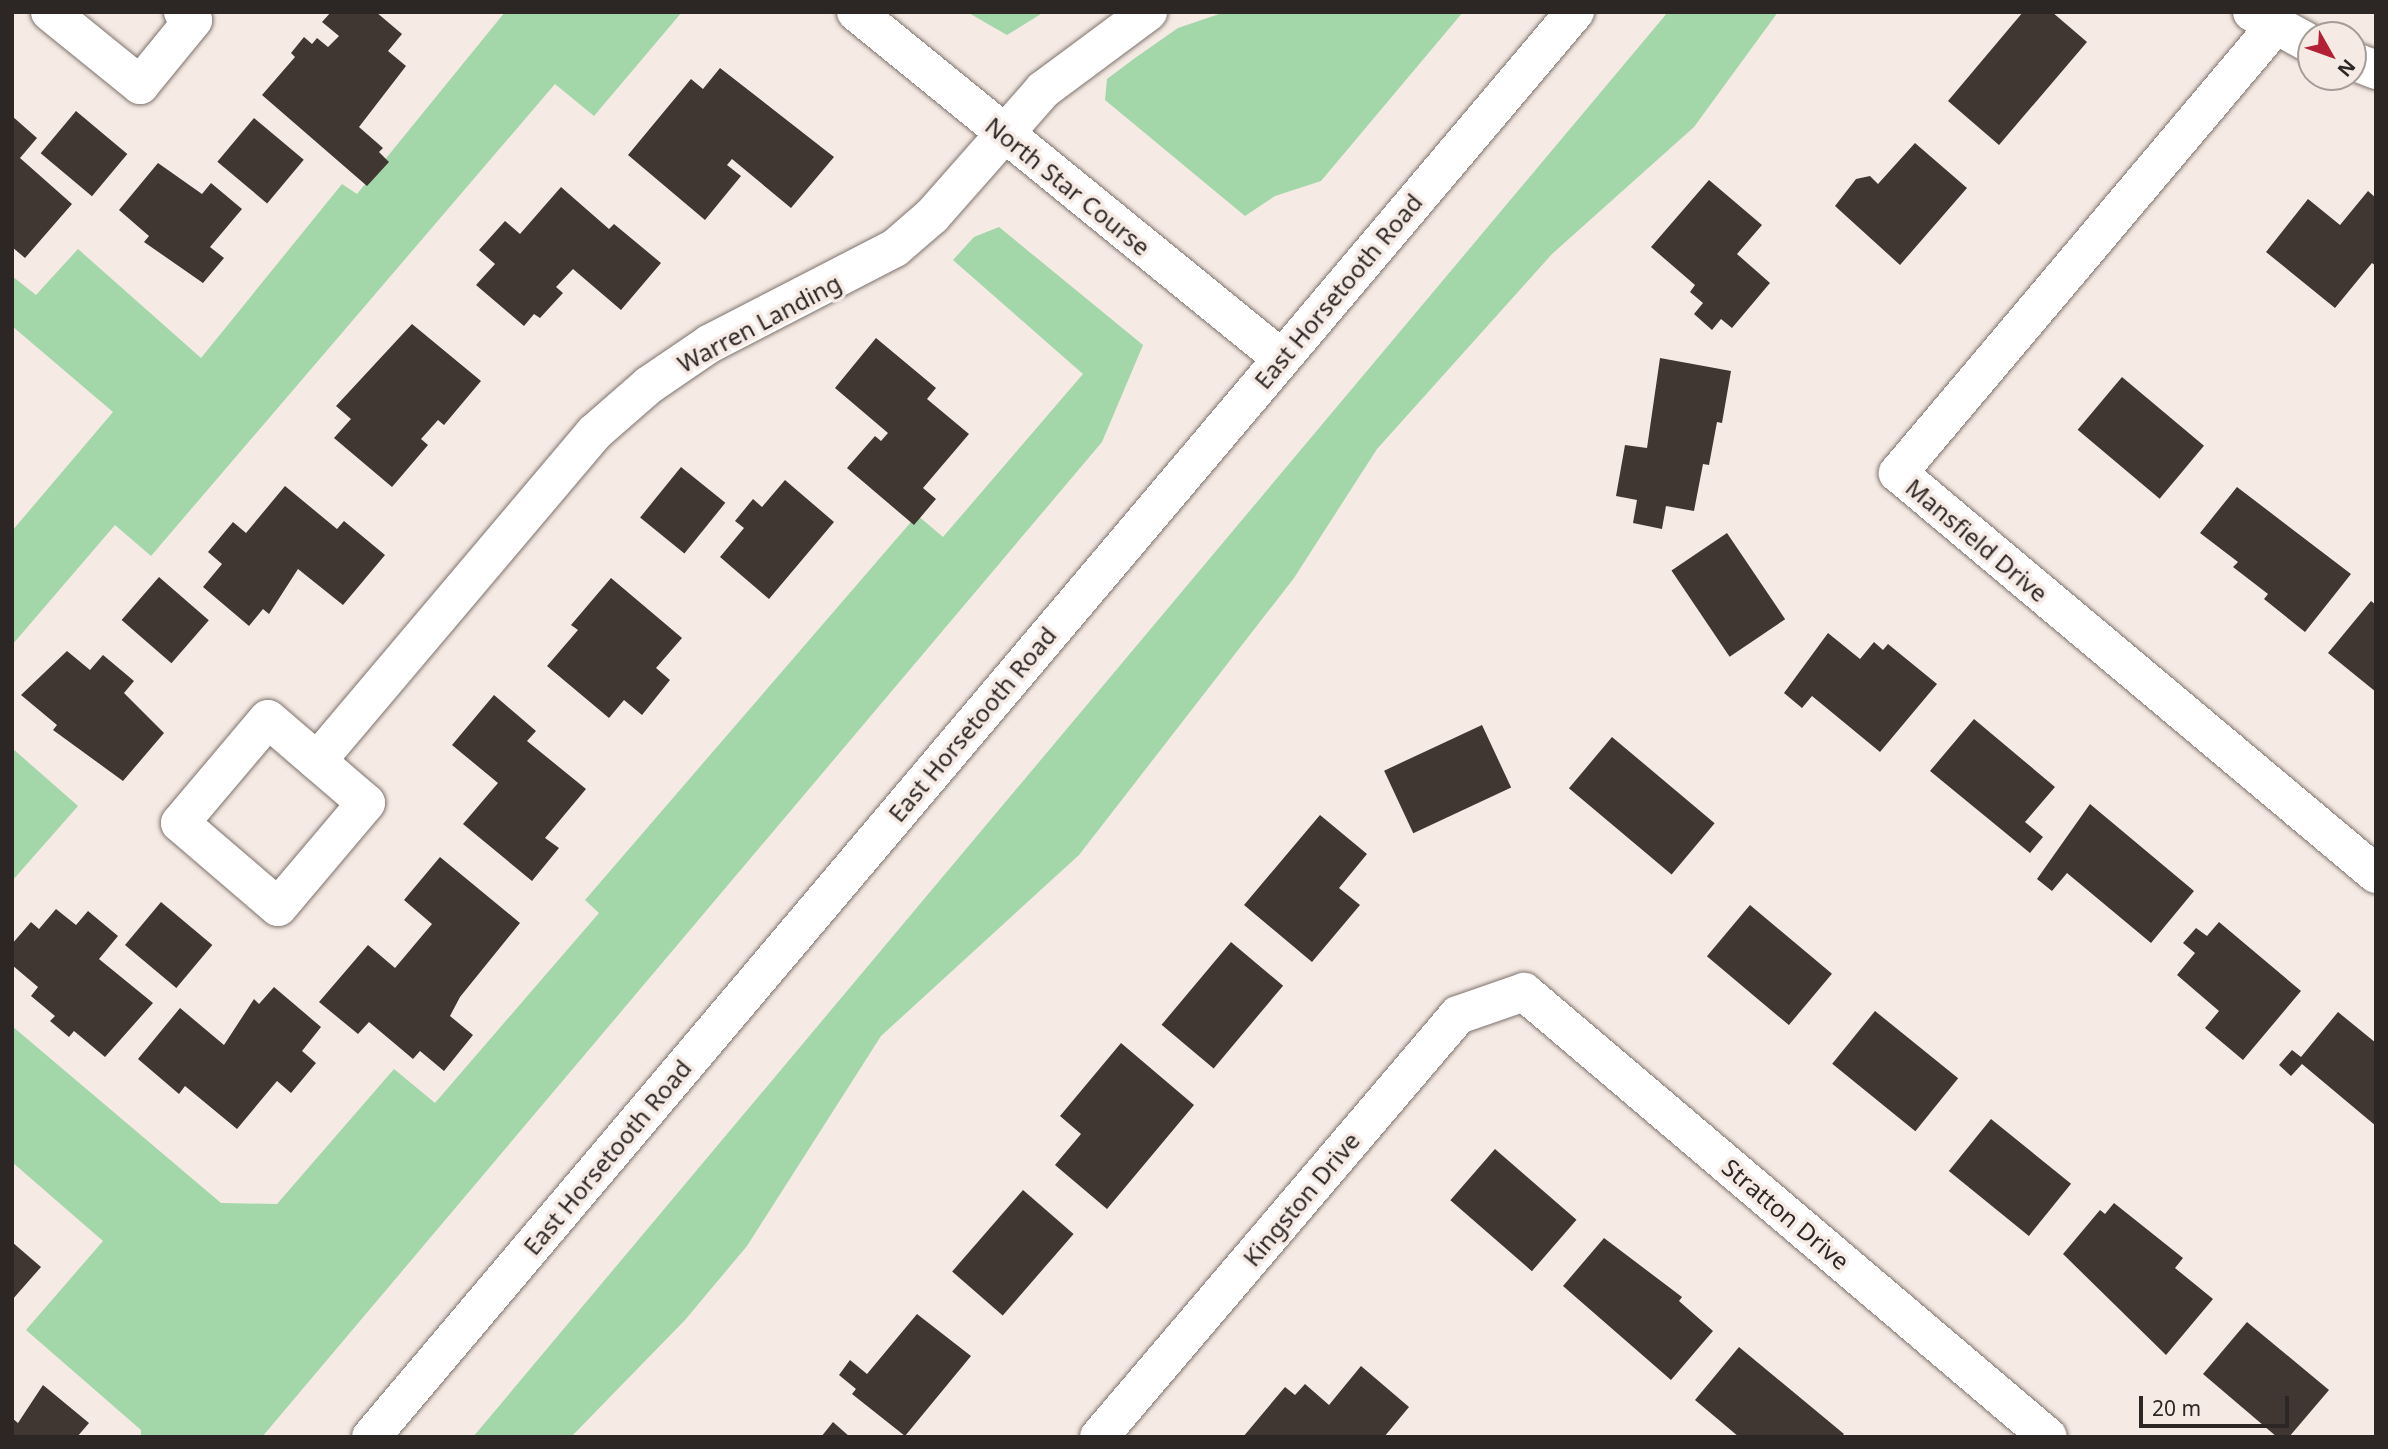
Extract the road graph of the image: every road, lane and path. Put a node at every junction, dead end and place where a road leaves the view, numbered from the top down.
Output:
1 (50, 12) edge
2 (183, 12) edge
3 (856, 12) edge
4 (1148, 12) edge
5 (1575, 12) edge
6 (2264, 19) edge
7 (2297, 37) edge
8 (1002, 132) junction
9 (1281, 358) junction
10 (317, 761) junction
11 (2376, 874) edge
12 (1524, 992) joint
13 (371, 1437) edge
14 (1099, 1437) edge
15 (2048, 1437) edge

1 - 2 street
3 - 8 street, North Star Course
4 - 8 street, Warren Landing
5 - 9 street, East Horsetooth Road
6 - 7 street
6 - 11 street, Mansfield Drive
8 - 9 street, North Star Course
8 - 10 street, Warren Landing
9 - 13 street, East Horsetooth Road
10 - 10 street
12 - 14 street, Kingston Drive
12 - 15 street, Stratton Drive

